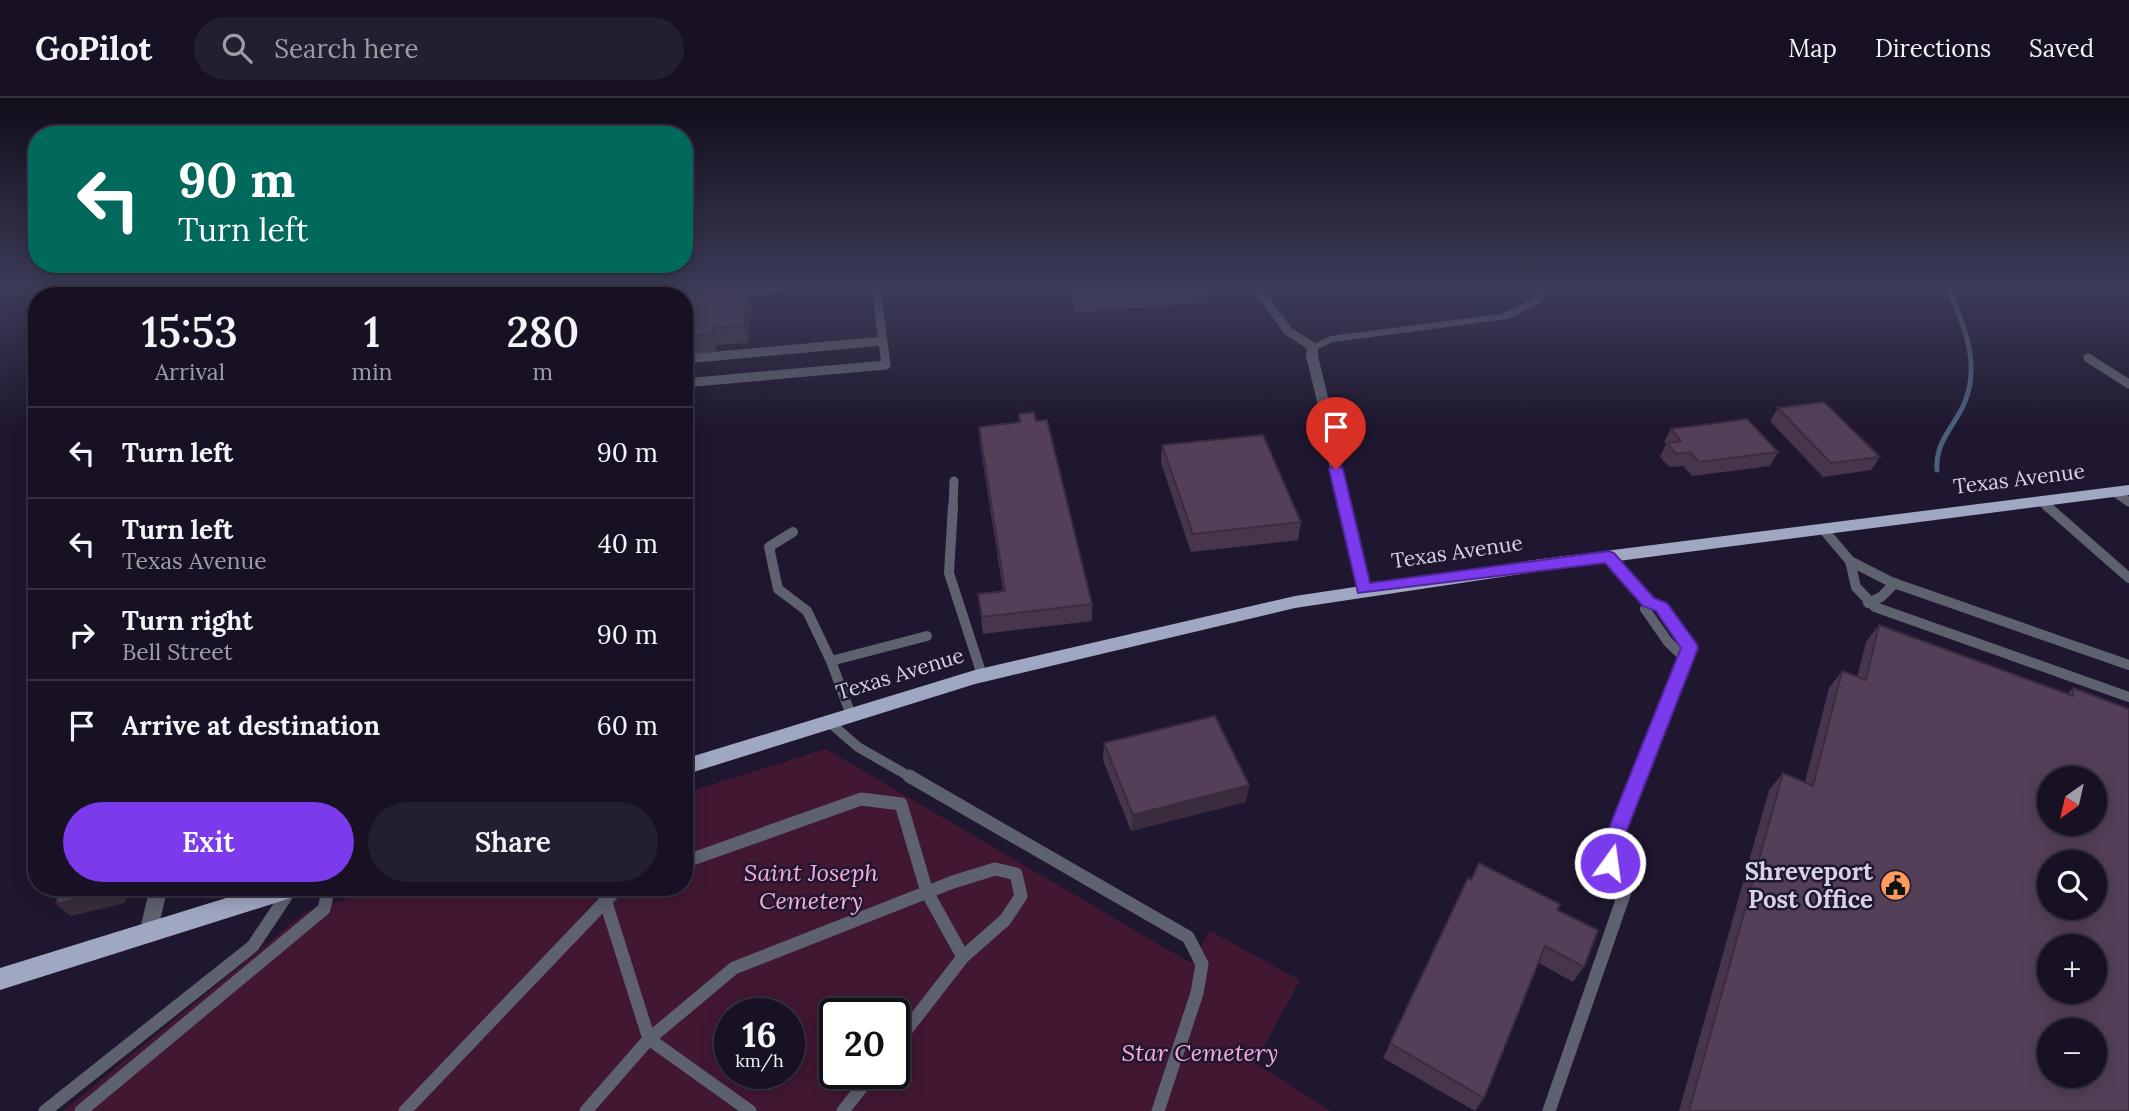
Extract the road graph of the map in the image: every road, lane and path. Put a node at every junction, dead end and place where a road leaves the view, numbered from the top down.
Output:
1 (882, 334) edge
2 (1294, 334) edge
3 (1367, 334) edge
4 (883, 341) junction
5 (1313, 347) junction
6 (693, 358) edge
7 (2088, 358) dead end
8 (693, 382) edge
9 (2129, 383) edge
10 (954, 481) dead end
11 (2124, 495) edge
12 (2041, 501) junction
13 (1823, 529) junction
14 (793, 532) dead end
15 (1609, 557) junction
16 (1850, 561) junction
17 (2129, 578) edge
18 (1895, 583) junction
19 (1363, 589) junction
20 (1868, 603) junction
21 (927, 636) dead end
22 (831, 662) junction
23 (2129, 665) edge
24 (982, 675) junction
25 (2129, 697) edge
26 (851, 715) junction
27 (829, 722) junction
28 (693, 763) edge
29 (693, 859) edge
30 (927, 892) junction
31 (157, 896) edge
32 (267, 896) edge
33 (287, 896) edge
34 (327, 896) edge
35 (604, 896) edge
36 (613, 896) edge
37 (606, 905) junction
38 (148, 933) junction
39 (963, 957) junction
40 (0, 978) edge
41 (910, 1025) edge
42 (649, 1039) junction
43 (861, 1089) edge
44 (45, 1111) edge
45 (81, 1111) edge
46 (405, 1111) edge
47 (586, 1111) edge
48 (750, 1111) edge
49 (844, 1111) edge
50 (1158, 1111) edge
51 (1549, 1111) edge

1 - 4 lane
2 - 5 lane
3 - 5 street
4 - 6 lane
4 - 8 lane
5 - 19 street
7 - 9 lane
10 - 24 lane
11 - 12 main road, Texas Avenue
12 - 13 main road, Texas Avenue
12 - 17 lane
13 - 15 main road, Texas Avenue
13 - 16 lane
14 - 22 lane
15 - 19 main road, Texas Avenue
15 - 51 lane
16 - 18 lane
16 - 20 lane
18 - 20 lane
18 - 23 lane
19 - 24 main road, Texas Avenue
20 - 25 lane
21 - 22 lane
22 - 26 lane
24 - 26 main road, Texas Avenue
26 - 27 main road, Texas Avenue
27 - 28 main road, Texas Avenue
27 - 50 lane
29 - 30 lane
30 - 39 lane
30 - 39 lane
30 - 42 lane
31 - 38 street
32 - 38 main road
33 - 44 lane
34 - 45 lane
35 - 37 lane
36 - 37 lane
37 - 42 lane
37 - 46 lane
38 - 40 main road
39 - 41 lane
42 - 47 lane
42 - 48 lane
43 - 49 lane

